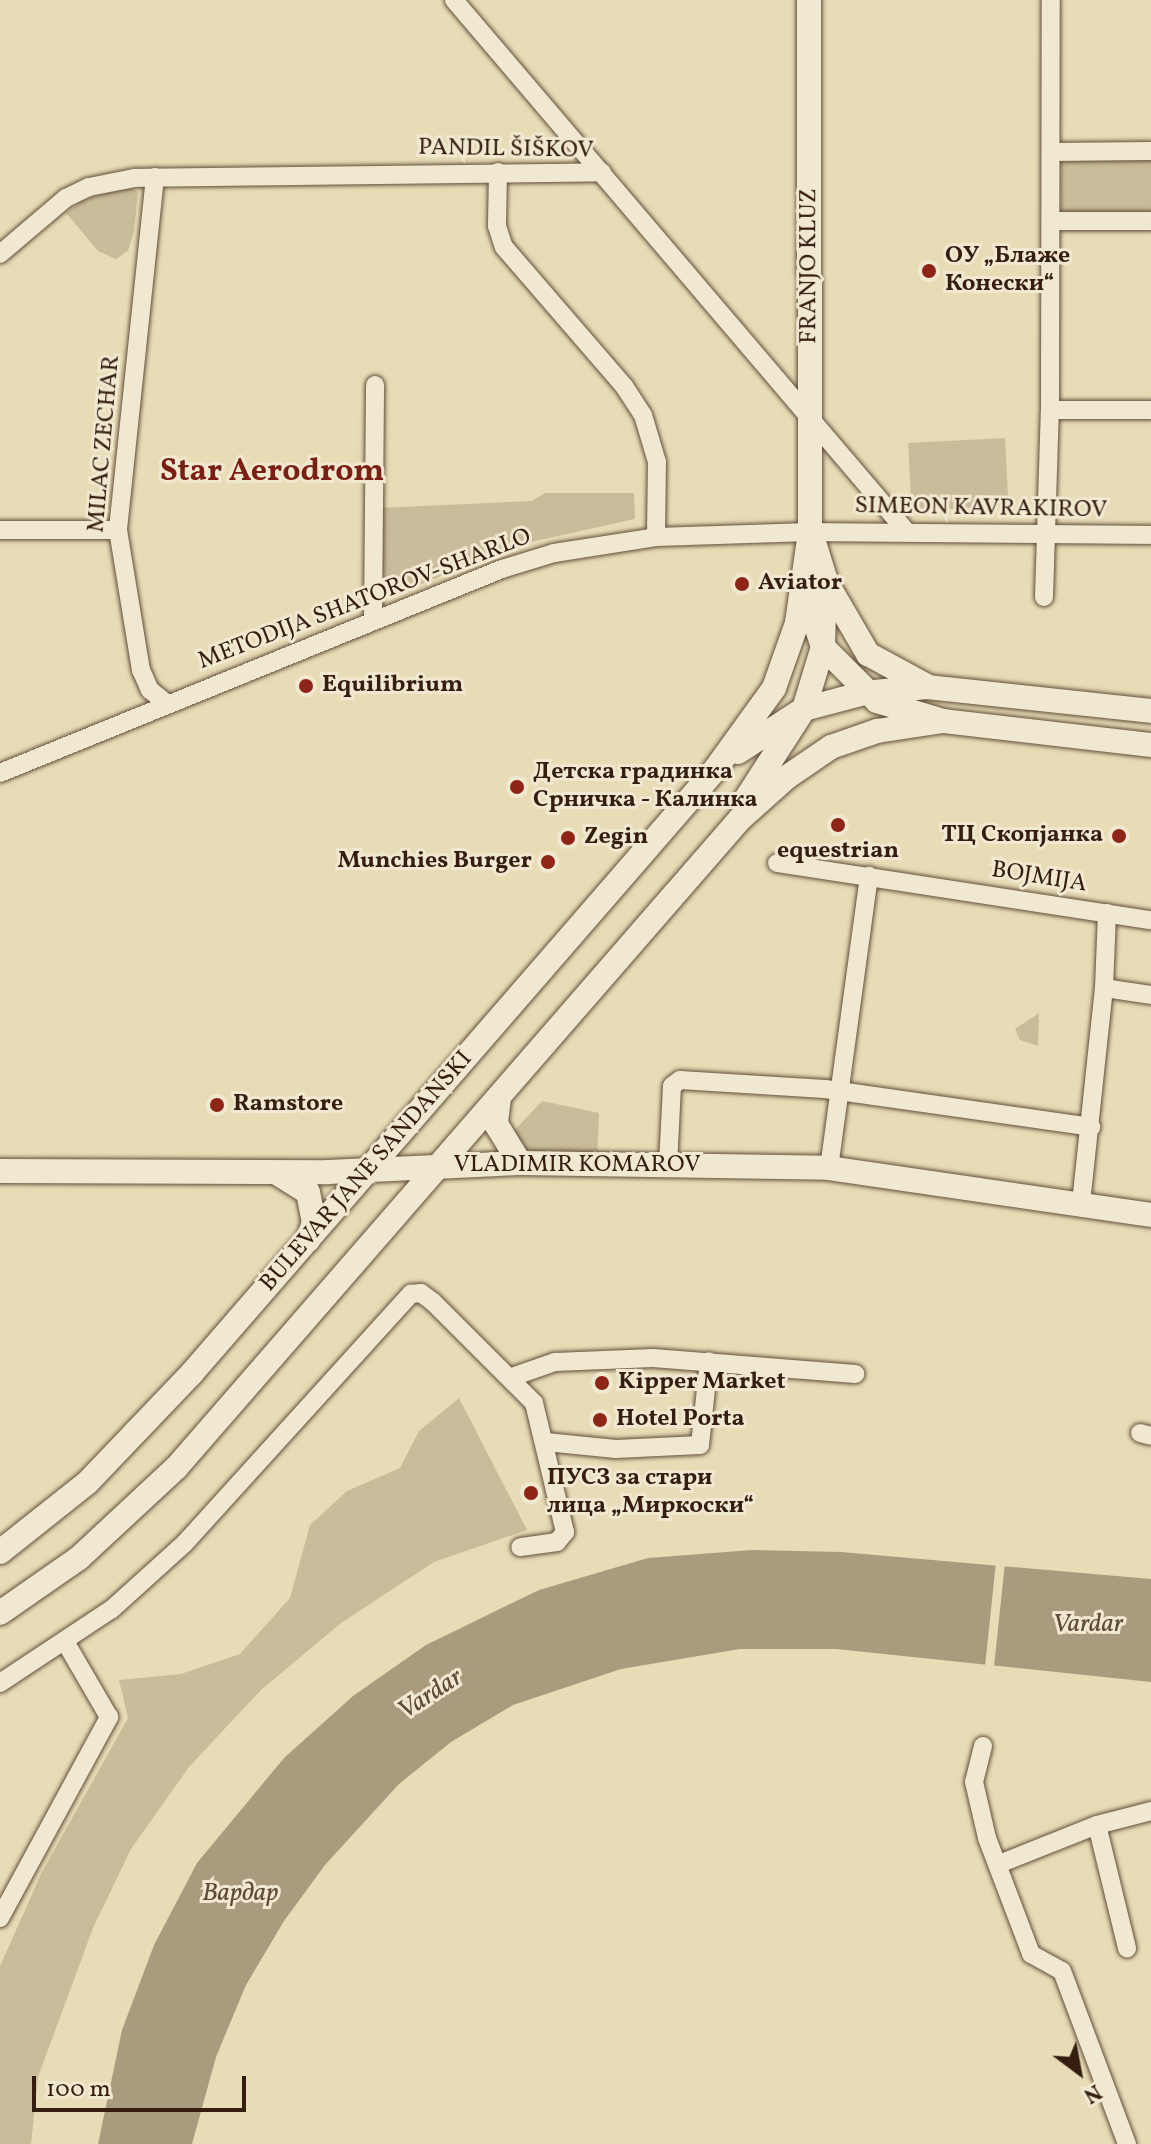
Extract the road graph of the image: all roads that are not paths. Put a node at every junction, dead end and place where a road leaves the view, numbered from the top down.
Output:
1 (454, 0) edge
2 (809, 0) edge
3 (1051, 0) edge
4 (1151, 151) edge
5 (1051, 152) junction
6 (498, 172) junction
7 (602, 172) junction
8 (155, 177) junction
9 (1051, 221) junction
10 (1151, 221) edge
11 (0, 254) edge
12 (375, 385) dead end
13 (1050, 410) junction
14 (1151, 410) edge
15 (810, 418) junction
16 (0, 530) edge
17 (118, 530) junction
18 (810, 532) junction
19 (907, 532) junction
20 (1048, 534) junction
21 (1151, 535) edge
22 (656, 537) junction
23 (815, 584) junction
24 (1044, 597) dead end
25 (373, 620) junction
26 (823, 647) junction
27 (927, 687) junction
28 (864, 693) junction
29 (167, 704) junction
30 (804, 709) junction
31 (1151, 711) edge
32 (943, 721) junction
33 (1151, 745) edge
34 (714, 771) junction
35 (0, 773) edge
36 (712, 847) junction
37 (777, 863) dead end
38 (869, 876) junction
39 (1107, 913) junction
40 (1151, 920) edge
41 (1104, 988) junction
42 (1151, 995) edge
43 (839, 1091) junction
44 (499, 1098) junction
45 (1091, 1127) junction
46 (520, 1163) junction
47 (439, 1165) junction
48 (668, 1165) junction
49 (829, 1168) junction
50 (267, 1169) junction
51 (370, 1170) junction
52 (0, 1171) edge
53 (1081, 1203) junction
54 (1151, 1215) edge
55 (307, 1241) junction
56 (709, 1361) junction
57 (855, 1374) dead end
58 (512, 1377) junction
59 (546, 1442) junction
60 (520, 1547) dead end
61 (0, 1552) edge
62 (0, 1613) edge
63 (66, 1643) junction
64 (0, 1683) edge
65 (983, 1746) dead end
66 (1151, 1811) edge
67 (1097, 1825) junction
68 (999, 1864) junction
69 (0, 1918) edge
70 (1127, 1948) dead end
71 (1127, 2144) edge

1 - 7 street
2 - 15 street, FRANJO KLUZ
3 - 5 street
4 - 5 street
5 - 9 street
6 - 7 street, PANDIL ŠIŠKOV
6 - 8 street, PANDIL ŠIŠKOV
6 - 22 street
7 - 15 street, PANDIL ŠIŠKOV
8 - 11 street, PANDIL ŠIŠKOV
8 - 17 street, MILAC ZECHAR
9 - 10 street
9 - 13 street
12 - 25 street
13 - 14 street
13 - 20 street
15 - 18 street, FRANJO KLUZ
15 - 19 street, PANDIL ŠIŠKOV
16 - 17 street
17 - 29 street, MILAC ZECHAR
18 - 19 street, SIMEON KAVRAKIROV
18 - 22 street, METODIJA SHATOROV-SHARLO
18 - 23 street, FRANJO KLUZ
19 - 20 street, SIMEON KAVRAKIROV
20 - 21 street, SIMEON KAVRAKIROV
20 - 24 street
22 - 25 street, METODIJA SHATOROV-SHARLO
23 - 26 street, FRANJO KLUZ
23 - 27 street
23 - 34 street
25 - 29 street, METODIJA SHATOROV-SHARLO
26 - 28 street
26 - 30 street, FRANJO KLUZ
27 - 28 street
27 - 31 street
28 - 30 street
28 - 32 street
29 - 35 street, METODIJA SHATOROV-SHARLO
30 - 34 street
30 - 36 street, BULEVAR JANE SANDANSKI
32 - 33 street
32 - 36 street, BULEVAR JANE SANDANSKI
34 - 51 street, BULEVAR JANE SANDANSKI
36 - 44 street, BULEVAR JANE SANDANSKI
37 - 38 street, BOJMIJA
38 - 39 street, BOJMIJA
38 - 43 street
39 - 40 street, BOJMIJA
39 - 41 street
41 - 42 street
41 - 45 street
43 - 45 street
43 - 48 street
43 - 49 street
44 - 46 street
44 - 47 street, BULEVAR JANE SANDANSKI
45 - 53 street
46 - 47 street, VLADIMIR KOMAROV
46 - 48 street, VLADIMIR KOMAROV
47 - 51 street, VLADIMIR KOMAROV
47 - 62 street, BULEVAR JANE SANDANSKI
48 - 49 street, VLADIMIR KOMAROV
49 - 53 street, VLADIMIR KOMAROV
50 - 51 street, VLADIMIR KOMAROV
50 - 52 street, VLADIMIR KOMAROV
50 - 55 street
51 - 55 street, BULEVAR JANE SANDANSKI
53 - 54 street, VLADIMIR KOMAROV
55 - 61 street, BULEVAR JANE SANDANSKI
56 - 57 street
56 - 58 street
56 - 59 street
58 - 59 street
58 - 63 street
59 - 60 street
63 - 64 street
63 - 69 street
65 - 68 street
66 - 67 street
67 - 68 street
67 - 70 street
68 - 71 street

